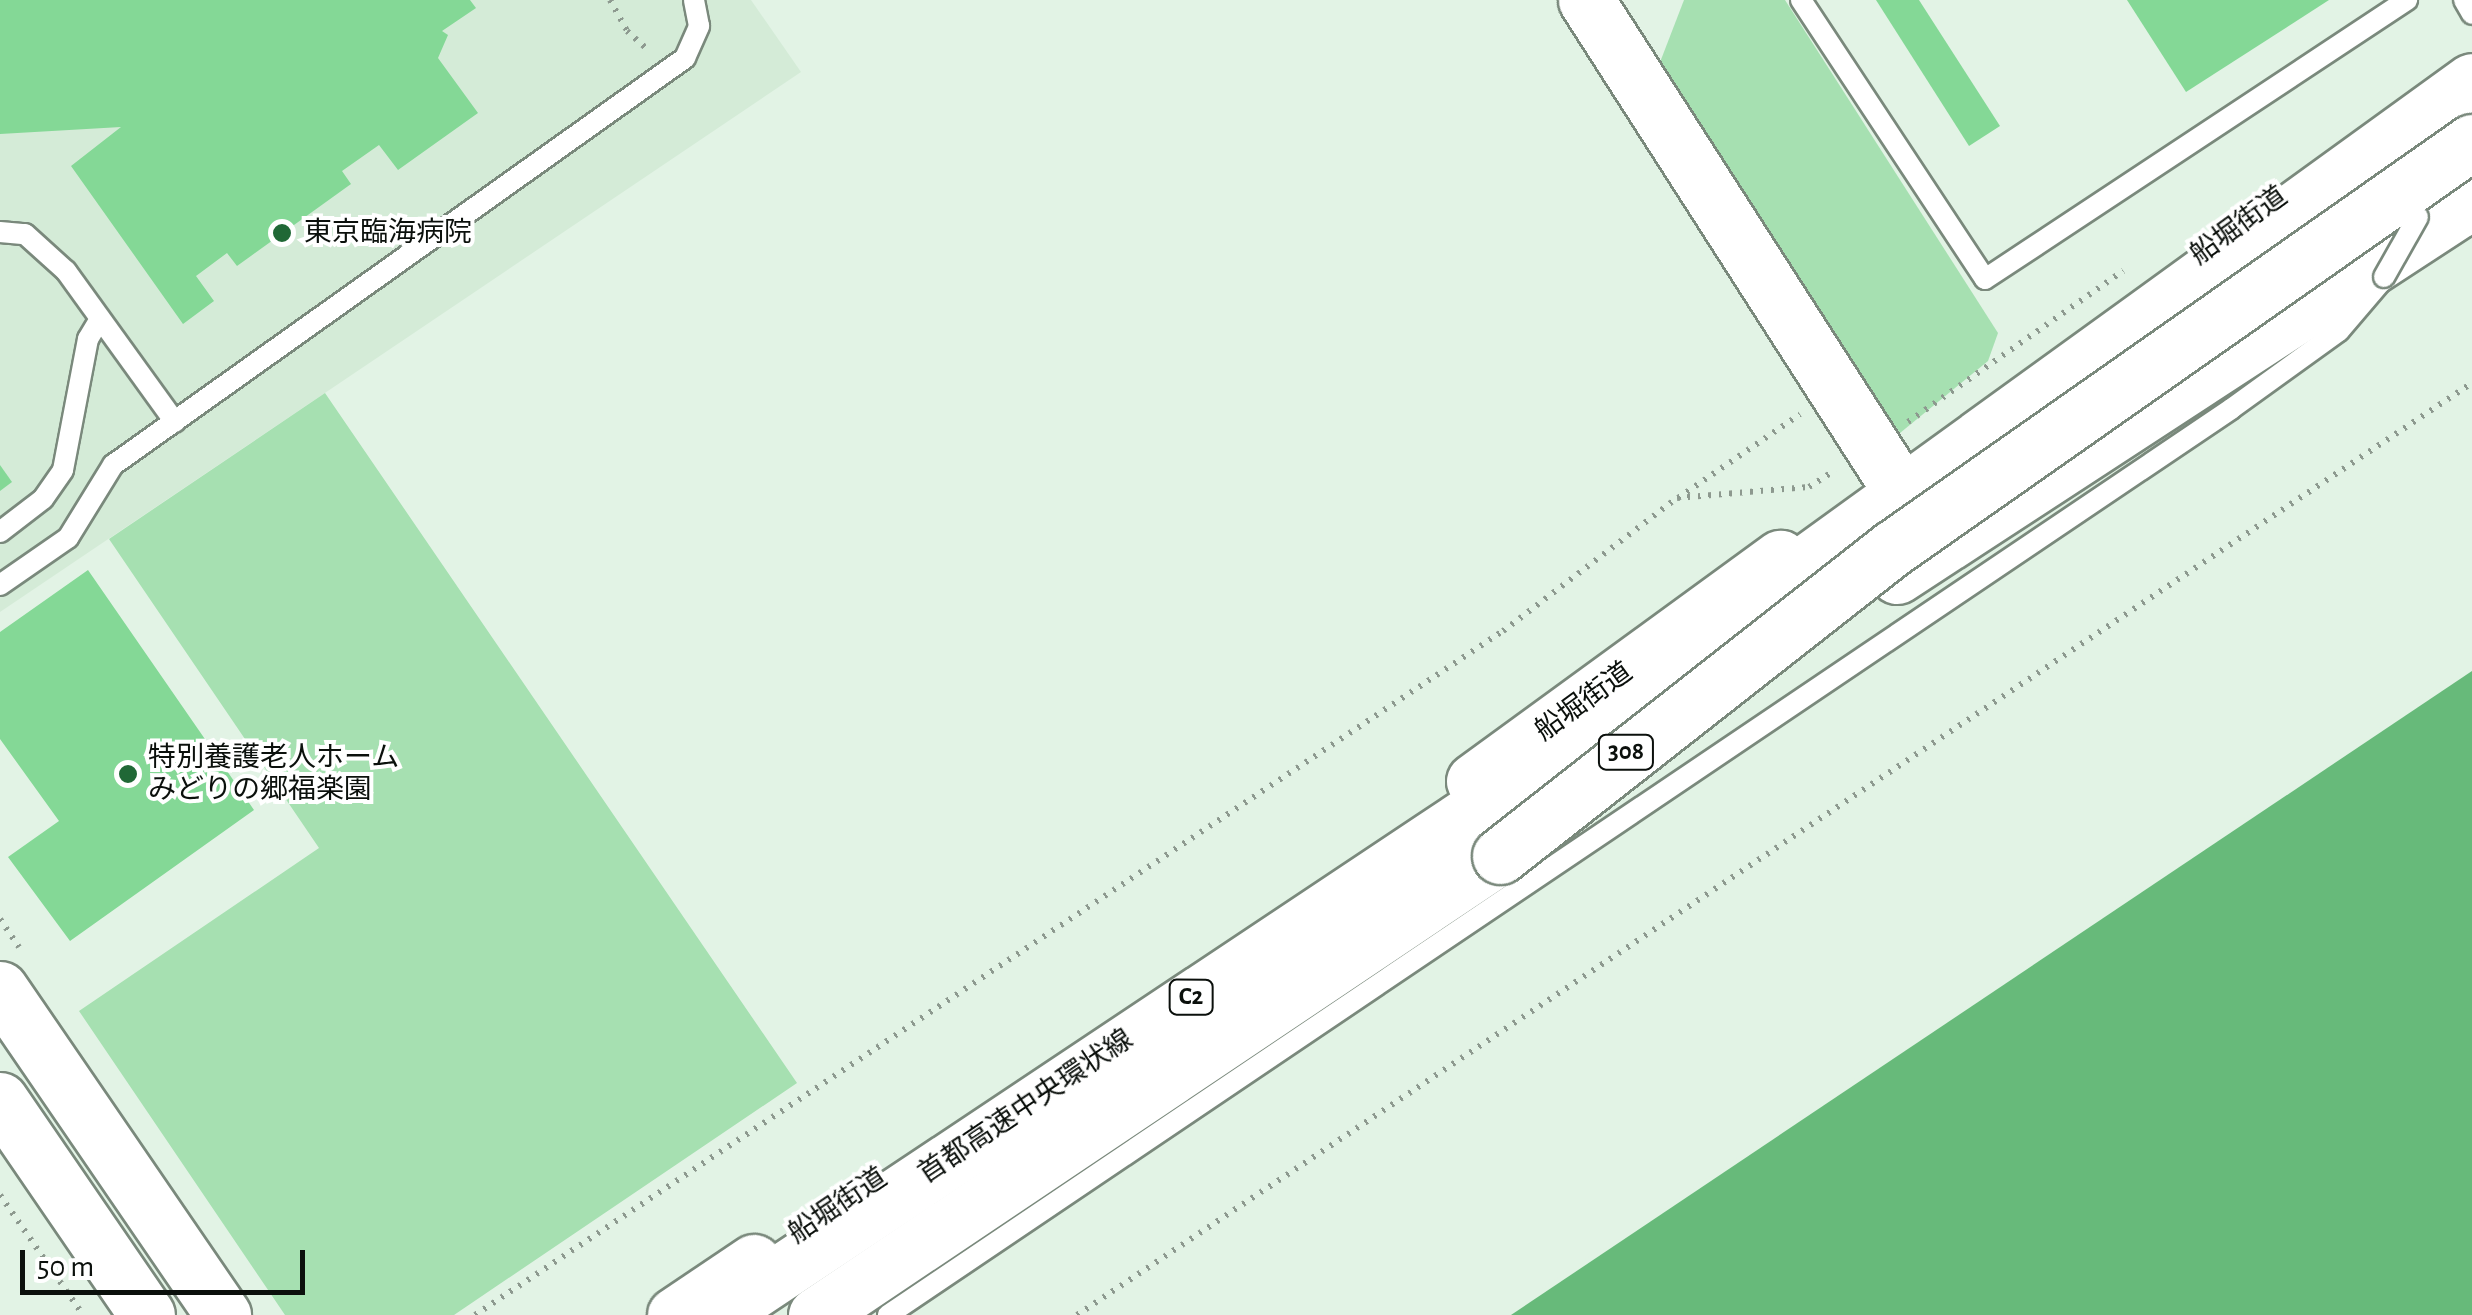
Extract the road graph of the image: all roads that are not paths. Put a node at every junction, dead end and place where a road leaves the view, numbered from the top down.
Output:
1 (694, 0) edge
2 (1586, 0) edge
3 (1801, 0) edge
4 (2407, 0) edge
5 (2464, 0) edge
6 (2472, 14) edge
7 (2472, 59) edge
8 (2472, 82) edge
9 (2472, 141) edge
10 (2472, 182) edge
11 (2472, 201) edge
12 (2418, 217) junction
13 (0, 232) edge
14 (99, 321) junction
15 (175, 422) junction
16 (1882, 462) junction
17 (0, 532) edge
18 (0, 585) edge
19 (1536, 766) junction
20 (1500, 856) junction
21 (0, 989) edge
22 (5, 1118) edge
23 (146, 1315) edge
24 (222, 1315) edge
25 (674, 1315) edge
26 (717, 1315) edge
27 (788, 1315) edge
28 (816, 1315) edge
29 (888, 1315) edge

1 - 15 lane
2 - 16 main road
3 - 4 lane
5 - 6 lane
7 - 16 main road, 船堀街道 / 308
8 - 19 main road
9 - 19 main road, bridge
9 - 20 main road, bridge
10 - 12 main road
11 - 27 main road, 308
12 - 20 main road, bridge
12 - 29 lane, bridge
13 - 14 lane
14 - 15 lane
14 - 17 lane
15 - 18 lane
16 - 25 main road, 船堀街道 / 308
19 - 26 main road, 首都高速中央環状線 / C2
20 - 28 main road, 首都高速中央環状線 / C2
21 - 24 main road
22 - 23 main road

